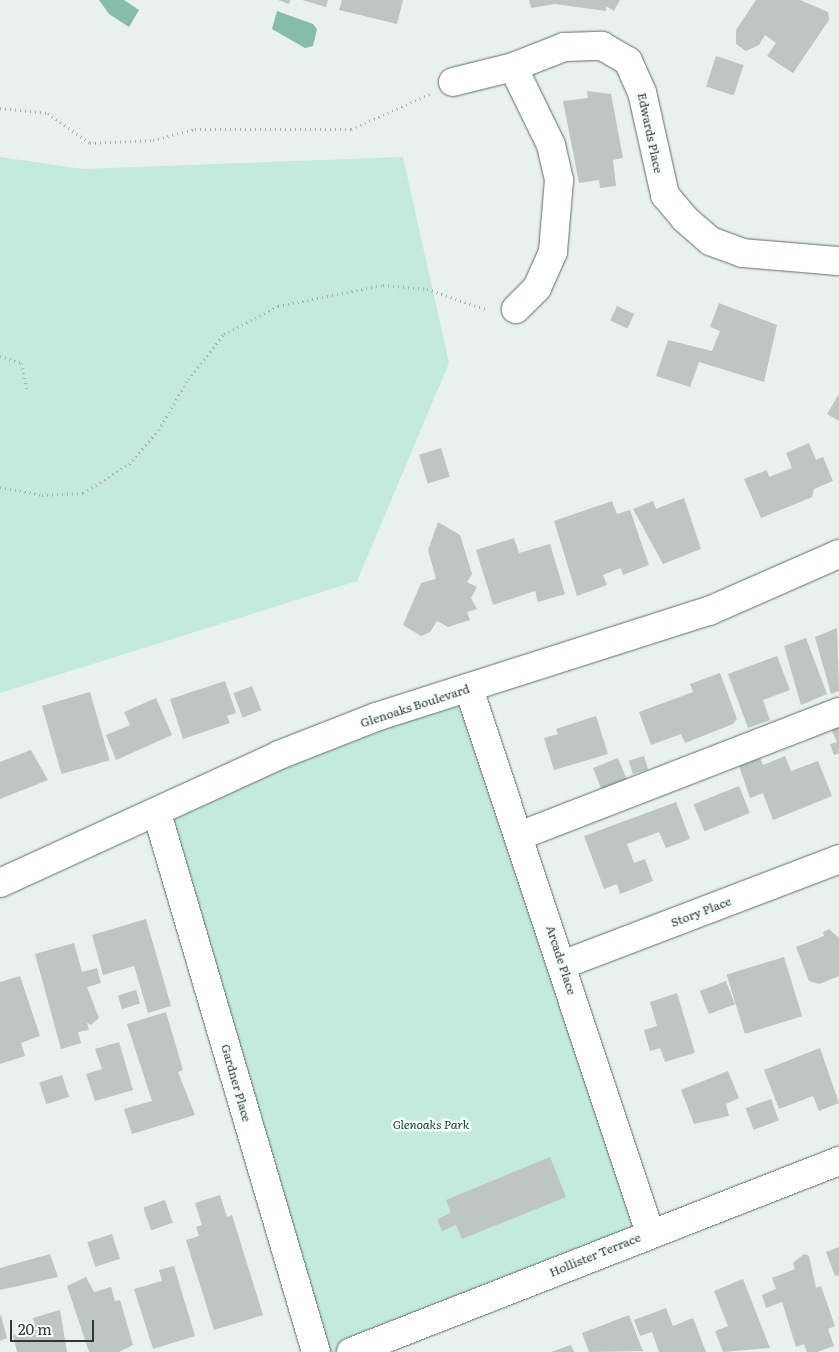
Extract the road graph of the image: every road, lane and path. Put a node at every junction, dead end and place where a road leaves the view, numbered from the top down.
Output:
1 (513, 67) junction
2 (453, 82) joint
3 (0, 108) edge
4 (839, 262) edge
5 (516, 309) joint
6 (0, 356) edge
7 (27, 390) dead end
8 (0, 487) edge
9 (839, 554) edge
10 (469, 689) junction
11 (839, 712) edge
12 (157, 813) junction
13 (518, 836) junction
14 (839, 860) edge
15 (0, 883) edge
16 (562, 965) junction
17 (839, 1161) edge
18 (650, 1233) junction
19 (316, 1352) edge
20 (351, 1352) edge

1 - 2 street, Edwards Place
1 - 4 street, Edwards Place
1 - 5 street
2 - 3 path
5 - 8 path
6 - 7 path
9 - 10 street, Glenoaks Boulevard
10 - 12 street, Glenoaks Boulevard
10 - 13 street, Arcade Place
11 - 13 street
12 - 15 street, Glenoaks Boulevard
12 - 19 street, Gardner Place
13 - 16 street, Arcade Place
14 - 16 street, Story Place
16 - 18 street, Arcade Place
17 - 18 street, Hollister Terrace
18 - 20 street, Hollister Terrace

